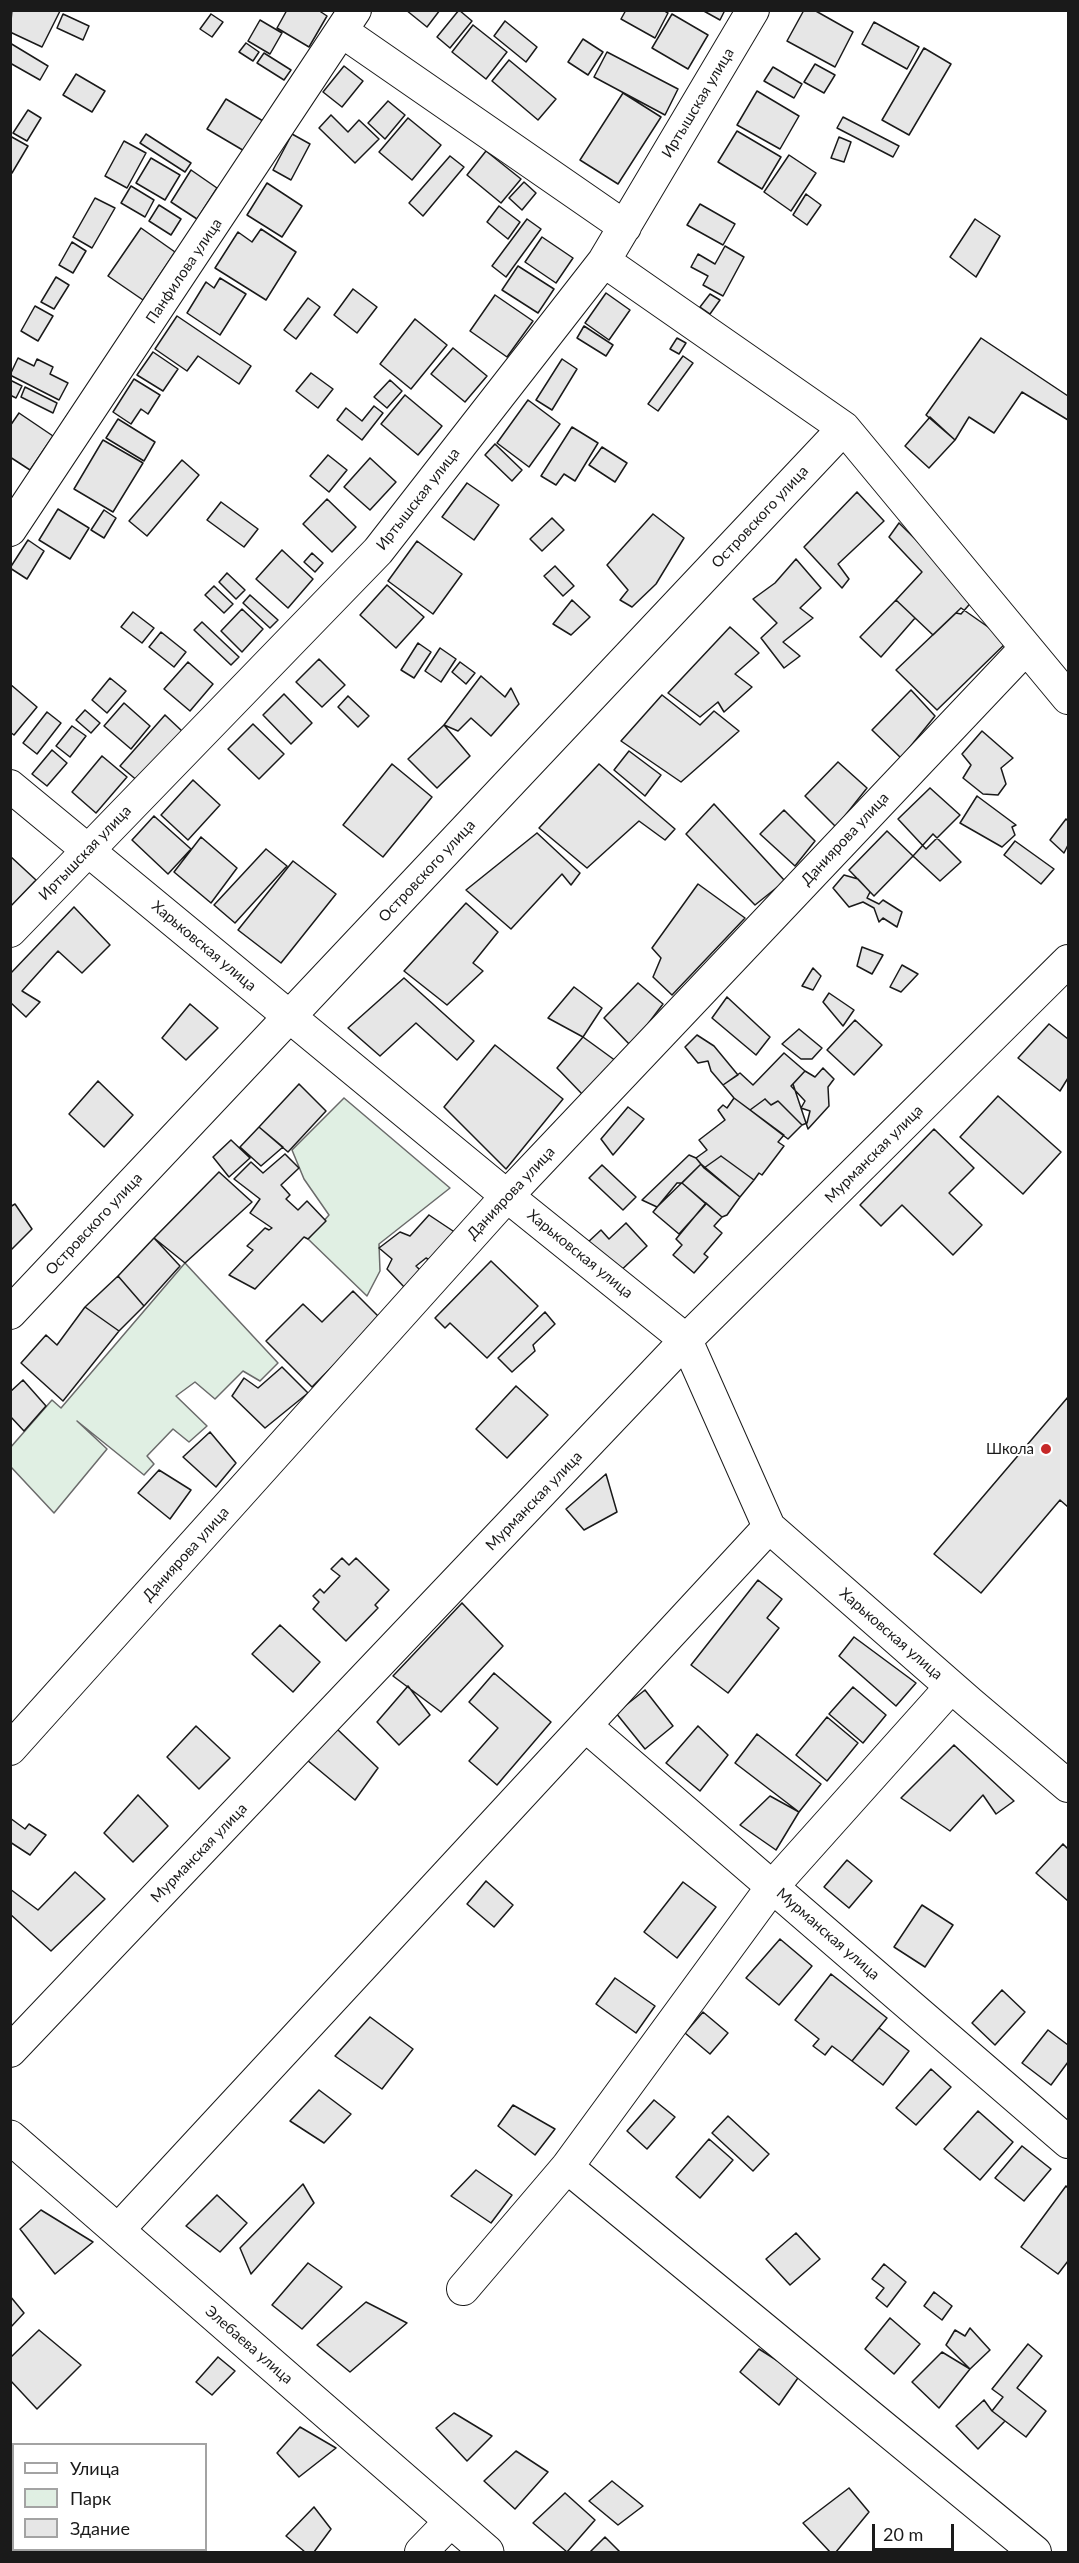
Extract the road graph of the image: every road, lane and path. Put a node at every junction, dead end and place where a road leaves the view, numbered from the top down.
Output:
1 (753, 10) edge
2 (349, 21) edge
3 (625, 227) junction
4 (604, 261) junction
5 (844, 428) junction
6 (10, 530) edge
7 (1025, 649) junction
8 (1068, 699) edge
9 (10, 786) edge
10 (88, 850) junction
11 (10, 931) edge
12 (1068, 961) edge
13 (290, 1017) junction
14 (507, 1196) junction
15 (10, 1313) edge
16 (687, 1340) junction
17 (770, 1527) junction
18 (951, 1687) junction
19 (587, 1727) junction
20 (10, 1749) edge
21 (1068, 1786) edge
22 (772, 1887) junction
23 (10, 2051) edge
24 (10, 2137) edge
25 (1068, 2142) edge
26 (567, 2167) junction
27 (118, 2230) junction
28 (463, 2289) dead end
29 (451, 2522) junction
30 (421, 2553) edge
31 (488, 2553) edge
32 (1035, 2553) edge

1 - 3 street, Иртышская улица
2 - 3 street
2 - 6 street, Панфилова улица
3 - 4 street, Иртышская улица
4 - 5 street
4 - 10 street, Иртышская улица
5 - 7 street
5 - 13 street, Островского улица
7 - 8 street
7 - 14 street, Даниярова улица
9 - 10 street, Харьковская улица
10 - 11 street, Иртышская улица
10 - 13 street, Харьковская улица
12 - 16 street, Мурманская улица
13 - 14 street, Харьковская улица
13 - 15 street, Островского улица
14 - 16 street, Харьковская улица
14 - 20 street, Даниярова улица
16 - 17 street, Харьковская улица
16 - 23 street, Мурманская улица
17 - 18 street, Харьковская улица
17 - 19 street
18 - 21 street, Харьковская улица
18 - 22 street
19 - 22 street, Мурманская улица
19 - 27 street
22 - 25 street, Мурманская улица
22 - 26 street
24 - 27 main road, Элебаева улица
26 - 28 street
26 - 32 street
27 - 29 main road, Элебаева улица
29 - 30 street
29 - 31 main road, Элебаева улица

